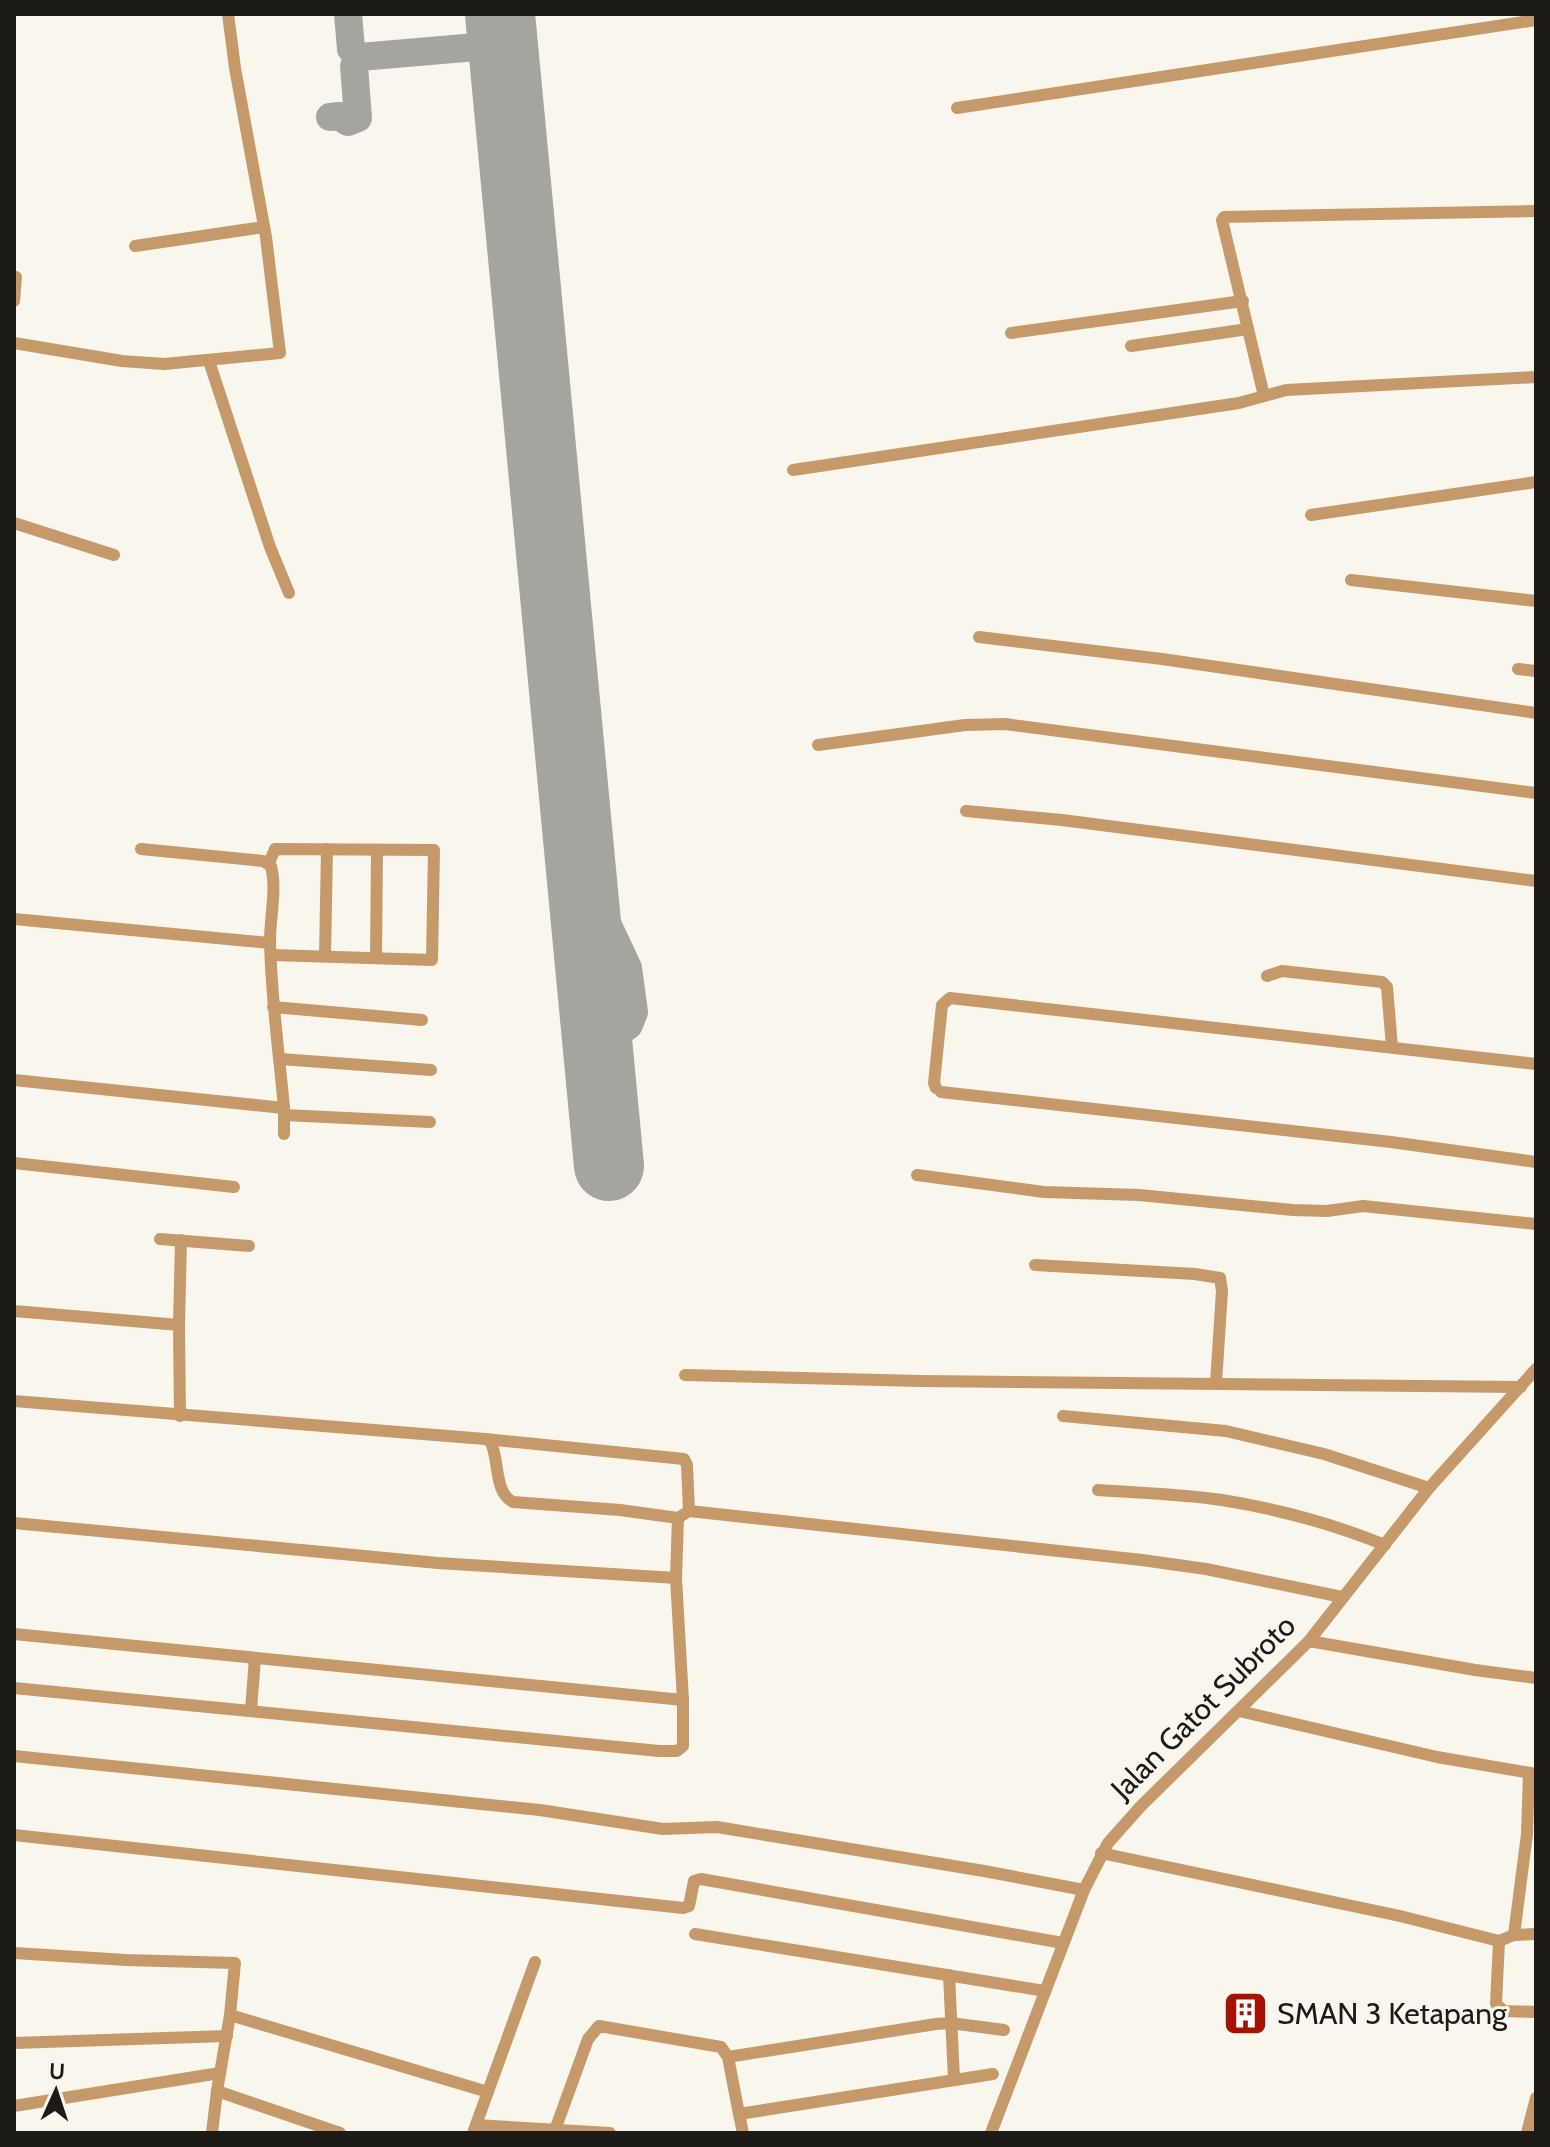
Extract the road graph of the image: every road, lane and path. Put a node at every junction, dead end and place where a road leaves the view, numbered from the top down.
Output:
1 (228, 14) edge
2 (1536, 20) edge
3 (957, 108) dead end
4 (1536, 211) edge
5 (264, 227) junction
6 (135, 246) dead end
7 (16, 277) dead end
8 (14, 301) edge
9 (1243, 301) junction
10 (1248, 329) junction
11 (1011, 333) dead end
12 (14, 343) edge
13 (1131, 346) dead end
14 (209, 361) junction
15 (1536, 377) edge
16 (1264, 396) junction
17 (793, 470) dead end
18 (1536, 482) edge
19 (1311, 515) dead end
20 (14, 523) edge
21 (114, 555) dead end
22 (1351, 580) dead end
23 (289, 593) dead end
24 (1536, 601) edge
25 (979, 637) dead end
26 (1518, 669) dead end
27 (1536, 671) edge
28 (1536, 713) edge
29 (818, 745) dead end
30 (1536, 793) edge
31 (966, 811) dead end
32 (141, 849) dead end
33 (327, 849) junction
34 (377, 850) junction
35 (269, 863) junction
36 (1536, 881) edge
37 (14, 919) edge
38 (271, 949) junction
39 (325, 956) junction
40 (376, 958) junction
41 (1267, 976) dead end
42 (273, 1007) junction
43 (422, 1020) dead end
44 (1392, 1047) junction
45 (280, 1059) junction
46 (1536, 1064) edge
47 (431, 1070) dead end
48 (14, 1080) edge
49 (284, 1112) junction
50 (430, 1122) dead end
51 (284, 1134) dead end
52 (1536, 1162) edge
53 (14, 1163) edge
54 (917, 1175) dead end
55 (234, 1187) dead end
56 (1536, 1224) edge
57 (160, 1239) dead end
58 (181, 1240) junction
59 (249, 1246) dead end
60 (1035, 1265) dead end
61 (14, 1311) edge
62 (179, 1325) junction
63 (1536, 1369) edge
64 (685, 1375) dead end
65 (1216, 1383) junction
66 (1521, 1387) junction
67 (14, 1401) edge
68 (180, 1416) junction
69 (1063, 1416) dead end
70 (485, 1439) junction
71 (1429, 1488) junction
72 (1098, 1490) dead end
73 (684, 1515) junction
74 (14, 1523) edge
75 (1385, 1545) junction
76 (676, 1578) junction
77 (1342, 1597) junction
78 (14, 1634) edge
79 (1309, 1641) junction
80 (255, 1658) junction
81 (1536, 1678) edge
82 (14, 1688) edge
83 (683, 1700) junction
84 (251, 1710) junction
85 (1239, 1711) junction
86 (14, 1756) edge
87 (1532, 1774) edge
88 (14, 1835) edge
89 (1530, 1850) edge
90 (1101, 1853) junction
91 (1084, 1890) junction
92 (695, 1934) dead end
93 (1536, 1934) edge
94 (1514, 1935) junction
95 (1499, 1941) junction
96 (1063, 1943) junction
97 (14, 1953) edge
98 (535, 1962) dead end
99 (949, 1975) junction
100 (1045, 1991) junction
101 (1536, 2012) edge
102 (230, 2015) junction
103 (950, 2023) junction
104 (227, 2036) junction
105 (1028, 2036) junction
106 (14, 2043) edge
107 (728, 2057) junction
108 (1015, 2072) junction
109 (220, 2073) junction
110 (954, 2079) junction
111 (217, 2091) junction
112 (488, 2092) junction
113 (1536, 2098) edge
114 (14, 2106) edge
115 (739, 2114) junction
116 (474, 2129) edge
117 (555, 2130) junction
118 (212, 2133) edge
119 (340, 2133) edge
120 (610, 2133) edge
121 (743, 2133) edge
122 (991, 2133) edge
123 (1527, 2133) edge

1 - 5 street
2 - 3 street
4 - 9 street
5 - 6 street
5 - 14 street
7 - 8 street
9 - 10 street
9 - 11 street
10 - 13 street
10 - 16 street
12 - 14 street
14 - 23 street
15 - 16 street
16 - 17 street
18 - 19 street
20 - 21 street
22 - 24 street
25 - 28 street
26 - 27 street
29 - 30 street
31 - 36 street
32 - 35 street
33 - 34 street
33 - 35 street
33 - 39 street
34 - 40 street
34 - 40 street
35 - 38 street
37 - 38 street
38 - 39 street
38 - 42 street
39 - 40 street
41 - 44 street
42 - 43 street
42 - 45 street
44 - 46 street
44 - 52 street
45 - 47 street
45 - 49 street
48 - 49 street
49 - 50 street
49 - 51 street
53 - 55 street
54 - 56 street
57 - 58 street
58 - 59 street
58 - 62 street
60 - 65 street
61 - 62 street
62 - 68 street
63 - 66 street, Jalan Gatot Subroto
64 - 65 street
65 - 66 street
66 - 71 street, Jalan Gatot Subroto
67 - 68 street
68 - 70 street
69 - 71 street
70 - 73 street
70 - 73 street
71 - 75 street, Jalan Gatot Subroto
72 - 75 street
73 - 76 street
73 - 77 street
74 - 76 street
75 - 77 street, Jalan Gatot Subroto
76 - 83 street
77 - 79 street, Jalan Gatot Subroto
78 - 80 street
79 - 81 street
79 - 85 street, Jalan Gatot Subroto
80 - 83 street
80 - 84 street
82 - 84 street
83 - 84 street
85 - 87 street
85 - 90 street, Jalan Gatot Subroto
86 - 91 street
87 - 89 street
88 - 96 street
89 - 94 street
90 - 91 street, Jalan Gatot Subroto
90 - 95 street
91 - 96 street, Jalan Gatot Subroto
92 - 99 street
93 - 94 street
94 - 95 street
95 - 101 street
96 - 100 street, Jalan Gatot Subroto
97 - 102 street
98 - 112 street
99 - 100 street
99 - 103 street
100 - 105 street, Jalan Gatot Subroto
102 - 104 street
102 - 112 street
103 - 105 street
103 - 107 street
103 - 110 street
104 - 106 street
104 - 109 street
105 - 108 street, Jalan Gatot Subroto
107 - 115 street
107 - 117 street
108 - 110 street
108 - 122 street, Jalan Gatot Subroto
109 - 111 street
109 - 114 street
110 - 115 street
111 - 118 street
111 - 119 street
112 - 116 street
113 - 123 street
115 - 121 street
116 - 117 street
117 - 120 street

